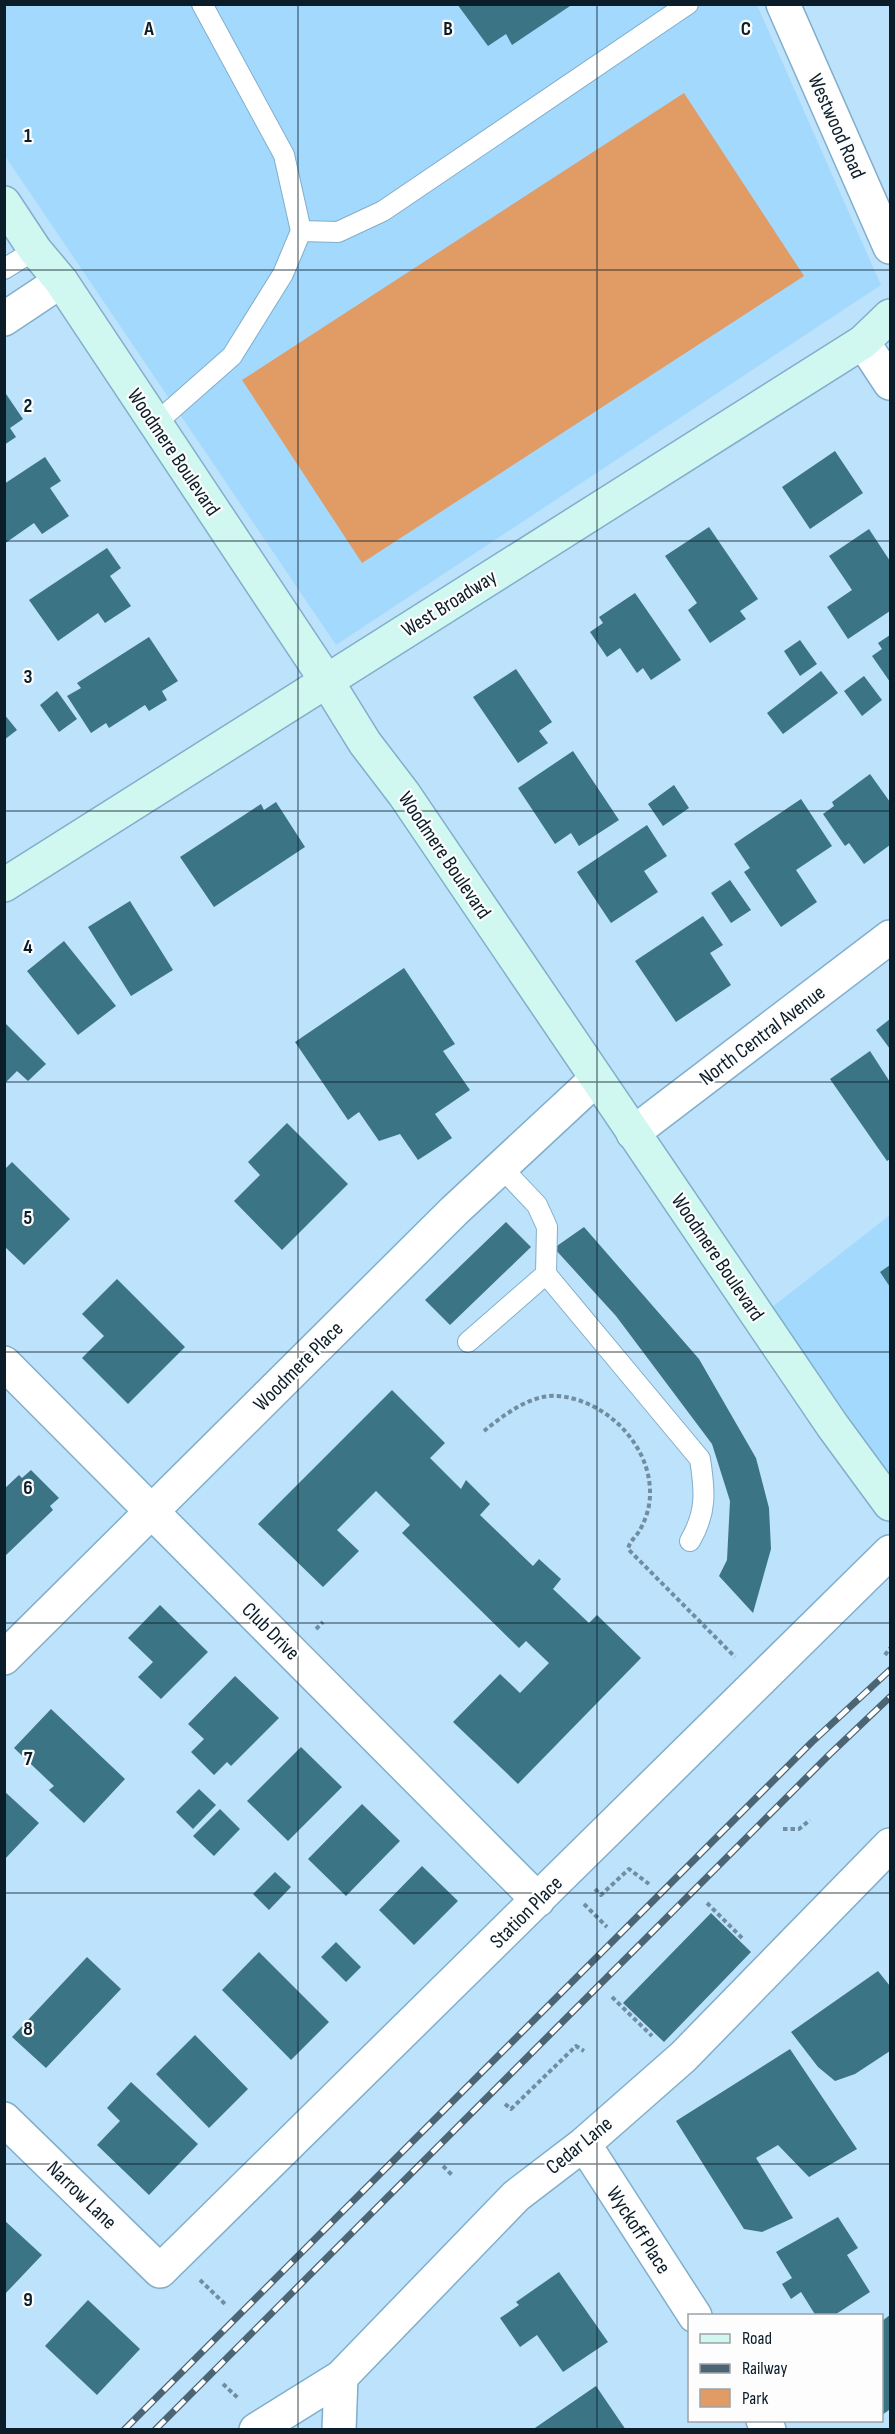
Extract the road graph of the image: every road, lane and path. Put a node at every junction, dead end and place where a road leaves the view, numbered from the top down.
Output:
1 (202, 4) edge
2 (688, 4) edge
3 (783, 4) edge
4 (4, 203) edge
5 (302, 231) junction
6 (891, 247) edge
7 (35, 250) junction
8 (4, 269) edge
9 (61, 281) junction
10 (891, 316) edge
11 (4, 319) edge
12 (863, 342) junction
13 (891, 383) edge
14 (156, 423) junction
15 (326, 680) junction
16 (4, 885) edge
17 (891, 937) edge
18 (596, 1079) junction
19 (633, 1133) junction
20 (501, 1167) junction
21 (546, 1274) junction
22 (468, 1342) dead end
23 (4, 1363) edge
24 (484, 1431) dead end
25 (891, 1504) edge
26 (152, 1512) junction
27 (690, 1541) dead end
28 (891, 1552) edge
29 (891, 1648) edge
30 (885, 1655) dead end
31 (735, 1657) dead end
32 (4, 1658) edge
33 (810, 1820) dead end
34 (783, 1829) dead end
35 (891, 1845) edge
36 (538, 1900) junction
37 (707, 1903) dead end
38 (594, 1915) dead end
39 (607, 1927) dead end
40 (744, 1940) dead end
41 (612, 1997) dead end
42 (652, 2036) dead end
43 (584, 2051) dead end
44 (505, 2104) dead end
45 (4, 2119) edge
46 (584, 2144) junction
47 (443, 2166) dead end
48 (452, 2175) dead end
49 (160, 2271) joint
50 (203, 2283) dead end
51 (227, 2306) dead end
52 (694, 2314) edge
53 (341, 2377) junction
54 (223, 2384) dead end
55 (238, 2398) dead end
56 (256, 2430) edge
57 (339, 2430) edge

1 - 5 lane
2 - 5 lane
3 - 6 street, Westwood Road
4 - 7 street, Woodmere Boulevard
5 - 14 lane
7 - 8 lane
7 - 9 street, Woodmere Boulevard
9 - 11 street
9 - 14 street, Woodmere Boulevard
10 - 12 street, West Broadway
12 - 13 street
12 - 15 street, West Broadway
14 - 15 street, Woodmere Boulevard
15 - 16 street, West Broadway
15 - 18 street, Woodmere Boulevard
17 - 19 street, North Central Avenue
18 - 19 street, Woodmere Boulevard
18 - 20 street, Woodmere Place
19 - 25 street, Woodmere Boulevard
20 - 21 lane
20 - 26 street, Woodmere Place
21 - 22 lane
21 - 27 lane
23 - 26 street, Club Drive
24 - 31 path
26 - 32 street, Woodmere Place
26 - 36 street, Club Drive
28 - 36 street, Station Place
29 - 30 path
33 - 34 path
35 - 46 street, Cedar Lane
36 - 49 street, Station Place
37 - 40 path
38 - 39 path
41 - 42 path
43 - 44 path
45 - 49 street, Narrow Lane
46 - 52 street, Wyckoff Place
46 - 53 street, Cedar Lane
47 - 48 path
50 - 51 path
53 - 56 street, Cedar Lane
53 - 57 street
54 - 55 path

